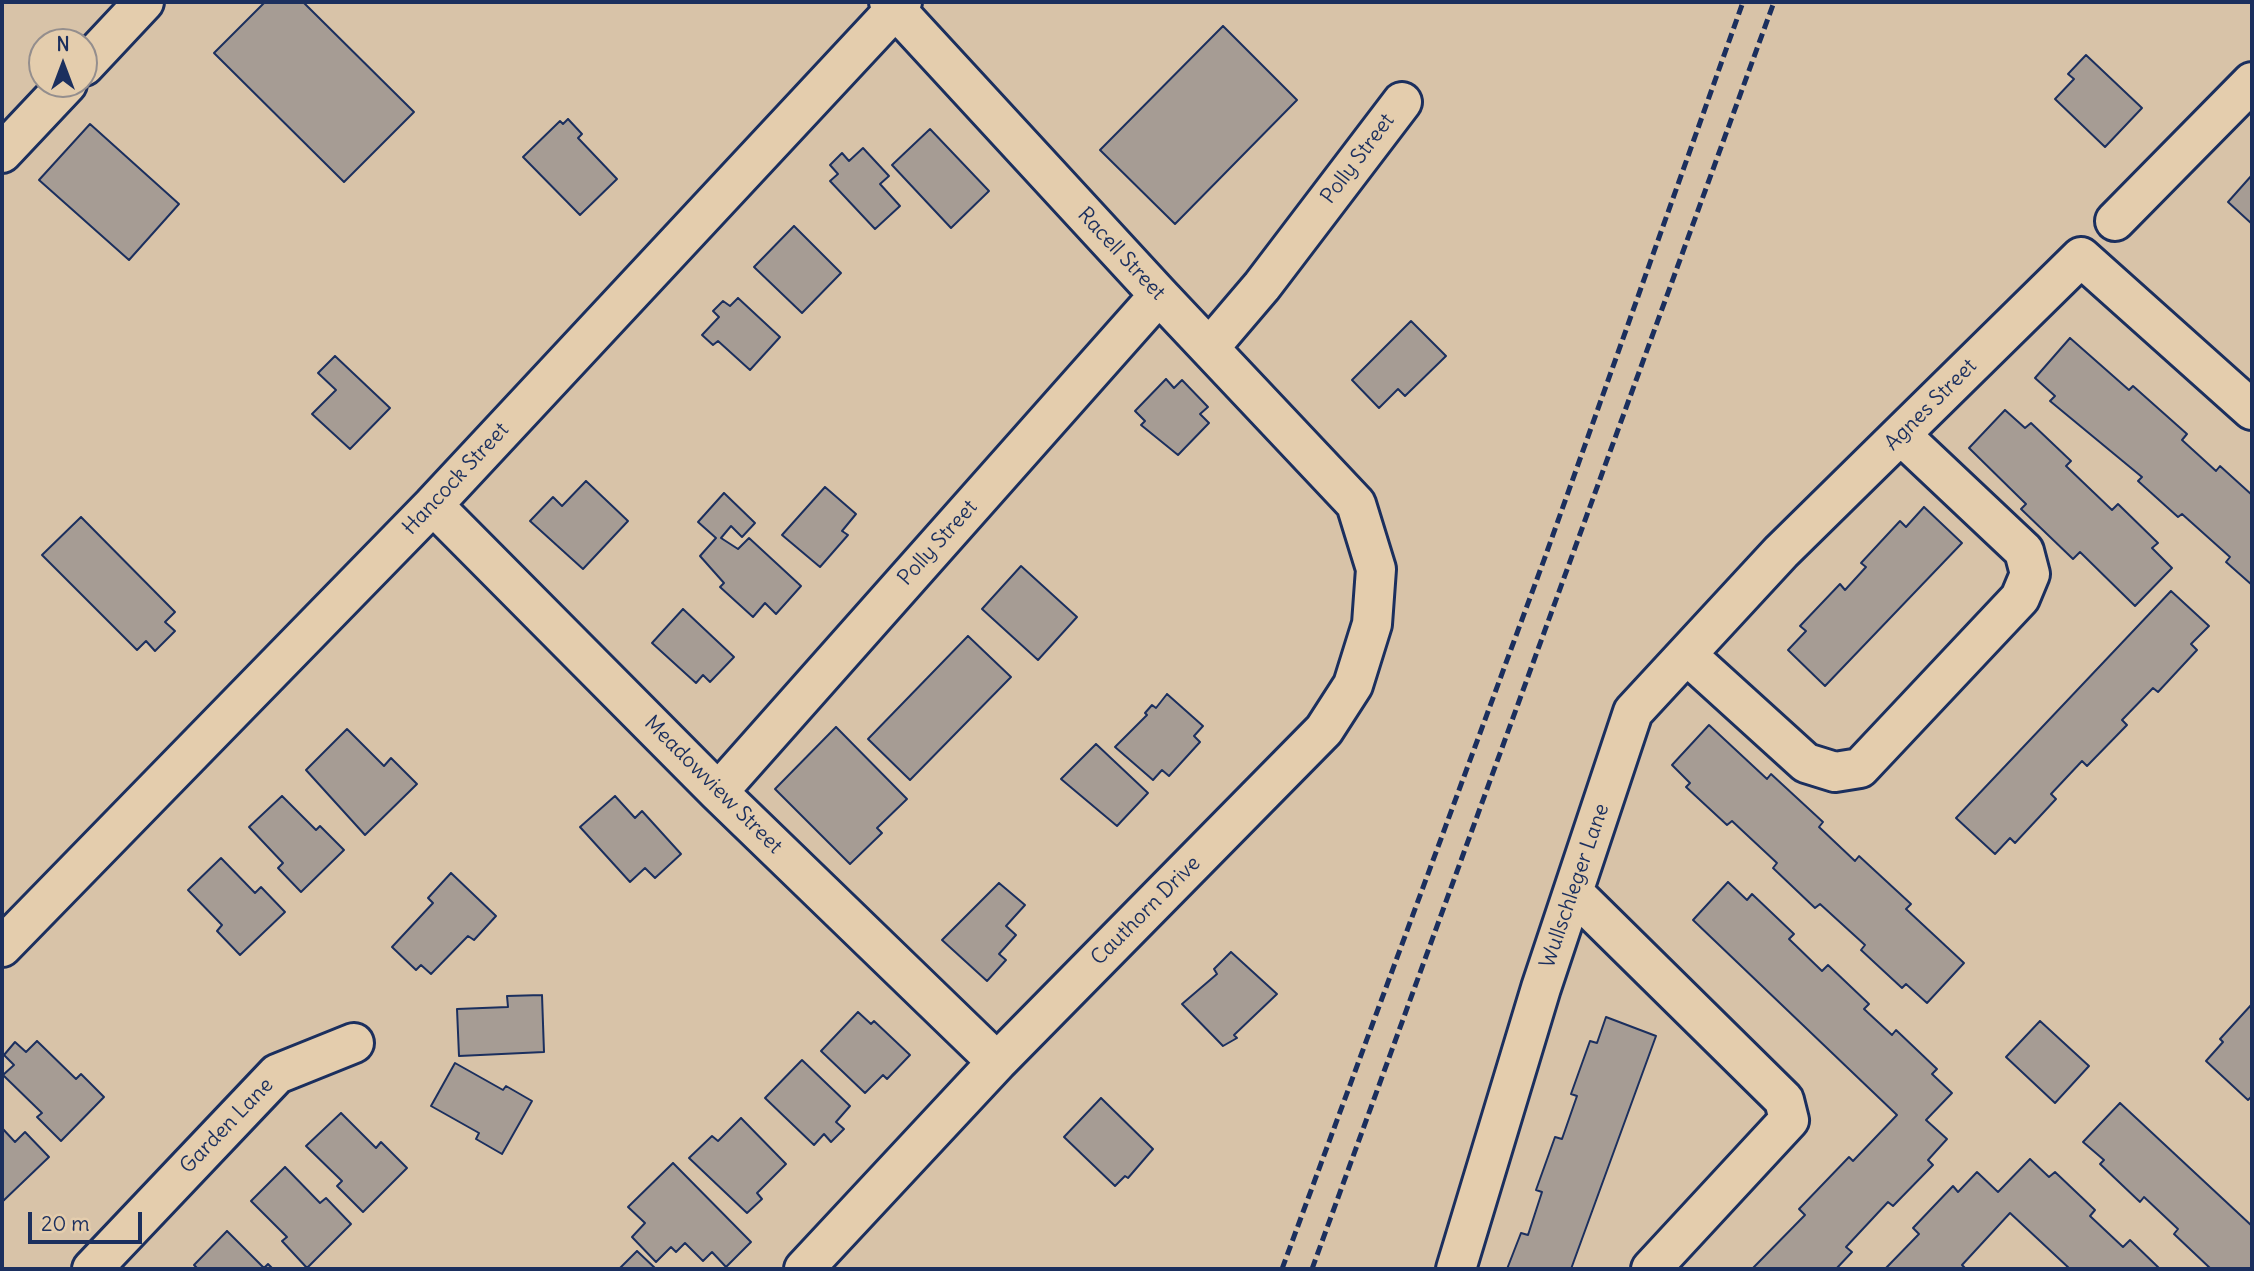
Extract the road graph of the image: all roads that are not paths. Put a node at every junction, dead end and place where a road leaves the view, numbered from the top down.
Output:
1 (144, 2) edge
2 (896, 4) edge
3 (98, 51) edge
4 (2252, 82) edge
5 (54, 98) edge
6 (1402, 102) dead end
7 (2, 153) edge
8 (2115, 221) dead end
9 (1158, 295) junction
10 (1210, 347) junction
11 (2252, 410) edge
12 (1901, 435) junction
13 (1356, 504) joint
14 (433, 505) junction
15 (1781, 552) joint
16 (1687, 655) junction
17 (718, 792) junction
18 (1573, 892) junction
19 (2, 947) edge
20 (354, 1043) dead end
21 (997, 1062) junction
22 (92, 1269) edge
23 (804, 1269) edge
24 (1456, 1269) edge
25 (1651, 1269) edge

1 - 3 street
2 - 9 street, Racell Street
2 - 14 street, Hancock Street
4 - 8 street
5 - 7 street
6 - 10 street, Polly Street
9 - 10 street, Racell Street
9 - 17 street, Polly Street
10 - 13 street, Racell Street
11 - 12 street, Agnes Street
12 - 15 street, Agnes Street
12 - 16 street
13 - 21 street, Cauthorn Drive
14 - 17 street, Meadowview Street
14 - 19 street, Hancock Street
15 - 16 street, Wullschleger Lane
16 - 18 street, Wullschleger Lane
17 - 21 street, Meadowview Street
18 - 24 street, Wullschleger Lane
18 - 25 street
20 - 22 street, Garden Lane
21 - 23 street, Cauthorn Drive

